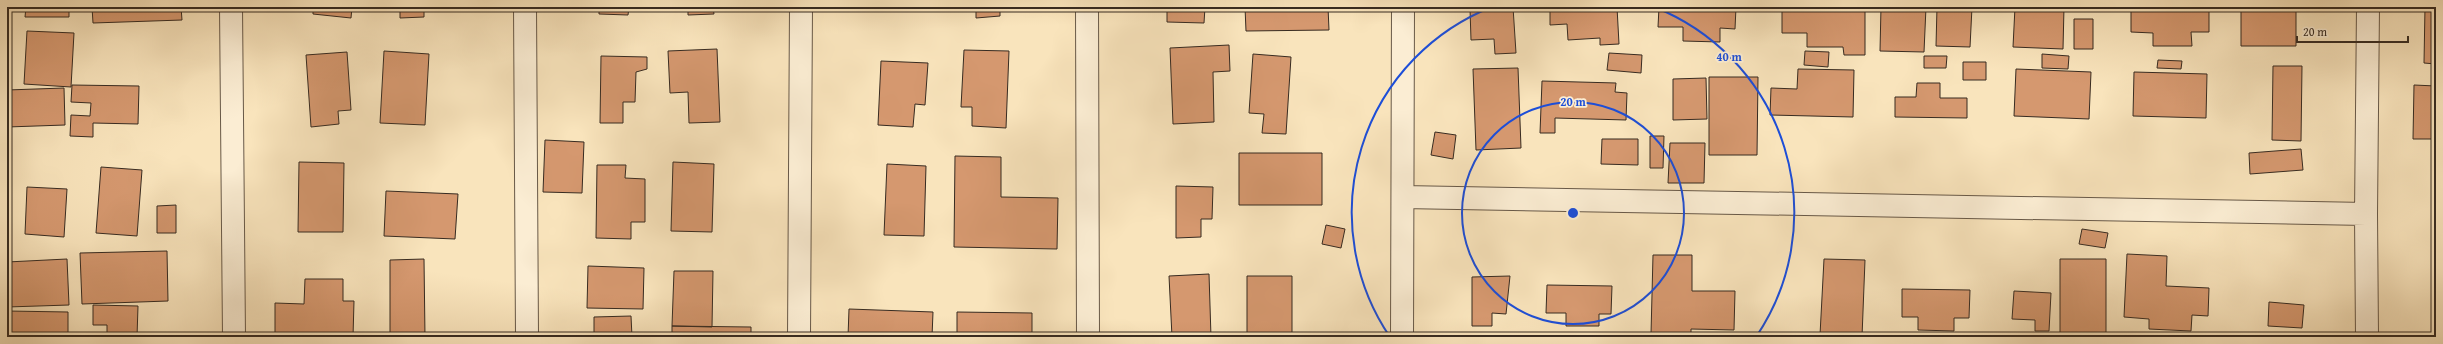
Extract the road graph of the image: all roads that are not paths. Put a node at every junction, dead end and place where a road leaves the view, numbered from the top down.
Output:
1 (231, 7) edge
2 (525, 7) edge
3 (801, 7) edge
4 (1087, 7) edge
5 (1403, 7) edge
6 (2368, 7) edge
7 (1403, 197) junction
8 (2366, 214) junction
9 (234, 337) edge
10 (527, 337) edge
11 (799, 337) edge
12 (1088, 337) edge
13 (1402, 337) edge
14 (2368, 337) edge

1 - 9 street
2 - 10 street
3 - 11 street
4 - 12 street
5 - 7 street
6 - 8 street
7 - 8 street
7 - 13 street
8 - 14 street

